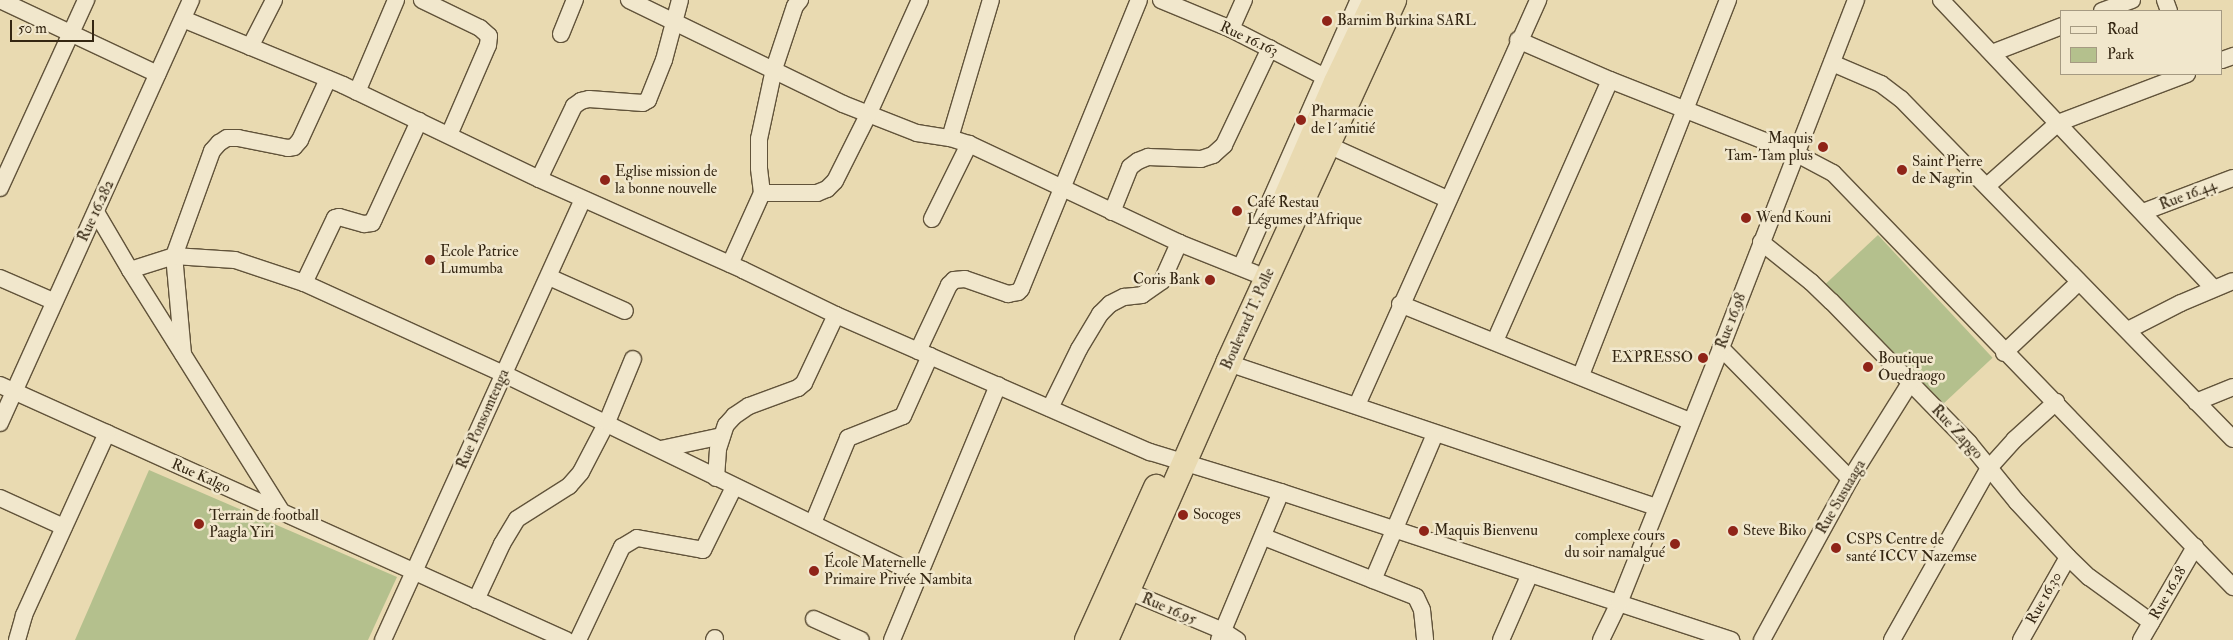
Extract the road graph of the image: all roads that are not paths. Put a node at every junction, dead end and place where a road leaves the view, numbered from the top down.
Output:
1 (0, 0) edge
2 (86, 0) edge
3 (191, 0) edge
4 (274, 0) edge
5 (396, 0) edge
6 (422, 0) edge
7 (575, 0) edge
8 (629, 0) edge
9 (680, 0) edge
10 (800, 0) edge
11 (920, 0) edge
12 (991, 0) edge
13 (1139, 0) edge
14 (1161, 0) edge
15 (1244, 0) edge
16 (1359, 0) edge
17 (1375, 0) edge
18 (1394, 0) edge
19 (1538, 0) edge
20 (1728, 0) edge
21 (1856, 0) edge
22 (1941, 0) edge
23 (2132, 0) edge
24 (2105, 10) edge
25 (183, 19) junction
26 (676, 21) junction
27 (2060, 27) edge
28 (1231, 29) junction
29 (70, 33) junction
30 (561, 34) dead end
31 (1518, 40) junction
32 (250, 47) junction
33 (1270, 48) junction
34 (1992, 53) junction
35 (1832, 63) junction
36 (774, 69) junction
37 (157, 74) junction
38 (2184, 75) edge
39 (328, 79) junction
40 (1610, 80) junction
41 (1338, 83) junction
42 (357, 92) junction
43 (1684, 111) junction
44 (868, 115) junction
45 (418, 121) junction
46 (2058, 123) junction
47 (449, 135) junction
48 (950, 138) junction
49 (969, 144) junction
50 (1328, 145) junction
51 (1795, 153) junction
52 (2233, 178) edge
53 (539, 179) junction
54 (1987, 186) junction
55 (0, 188) edge
56 (1061, 188) junction
57 (762, 193) junction
58 (583, 199) junction
59 (1448, 199) junction
60 (96, 212) junction
61 (1112, 212) junction
62 (2143, 212) junction
63 (932, 219) dead end
64 (1178, 242) junction
65 (1761, 242) junction
66 (174, 256) junction
67 (730, 264) junction
68 (130, 270) junction
69 (1247, 270) junction
70 (549, 277) junction
71 (0, 278) edge
72 (2233, 281) edge
73 (2079, 282) junction
74 (304, 283) junction
75 (2213, 288) junction
76 (53, 301) junction
77 (1400, 304) junction
78 (625, 311) dead end
79 (836, 315) junction
80 (2128, 330) junction
81 (1495, 341) junction
82 (1721, 348) junction
83 (2004, 352) junction
84 (184, 354) junction
85 (924, 354) junction
86 (633, 359) dead end
87 (1228, 363) junction
88 (504, 374) junction
89 (1582, 375) junction
90 (1910, 383) junction
91 (998, 385) junction
92 (2233, 387) edge
93 (7, 388) edge
94 (2056, 402) junction
95 (2196, 402) junction
96 (1357, 405) junction
97 (1050, 408) junction
98 (1690, 420) junction
99 (607, 422) junction
100 (0, 423) edge
101 (107, 433) junction
102 (1435, 434) junction
103 (722, 436) junction
104 (2233, 438) edge
105 (661, 449) junction
106 (1177, 460) junction
107 (1989, 468) junction
108 (716, 478) junction
109 (1850, 479) junction
110 (734, 487) junction
111 (1281, 492) junction
112 (0, 498) edge
113 (1656, 507) junction
114 (282, 512) junction
115 (813, 523) junction
116 (64, 527) junction
117 (1394, 529) junction
118 (1264, 537) junction
119 (2195, 547) junction
120 (2068, 557) junction
121 (414, 572) junction
122 (1530, 574) junction
123 (920, 576) junction
124 (1373, 580) junction
125 (2233, 587) edge
126 (1128, 591) junction
127 (476, 600) junction
128 (1619, 603) junction
129 (814, 619) dead end
130 (2151, 622) junction
131 (829, 634) edge
132 (1221, 636) edge
133 (17, 640) edge
134 (383, 640) edge
135 (566, 640) edge
136 (578, 640) edge
137 (861, 640) edge
138 (892, 640) edge
139 (1087, 640) edge
140 (1106, 640) edge
141 (1237, 640) edge
142 (1425, 640) edge
143 (1501, 640) edge
144 (1601, 640) edge
145 (1731, 640) edge
146 (1762, 640) edge
147 (1892, 640) edge
148 (2021, 640) edge
149 (2141, 640) edge

1 - 29 street
2 - 29 street
3 - 25 street, Rue 16.282
4 - 32 street
5 - 42 street
6 - 47 street
7 - 30 street
8 - 26 street
9 - 26 street
10 - 36 street
11 - 44 street
12 - 48 street
13 - 56 street
14 - 28 street, Rue 16.163
15 - 28 street
16 - 41 street
17 - 41 highway, Boulevard T. Polle
18 - 41 highway, Boulevard T. Polle
19 - 31 street
20 - 43 street
21 - 35 street, Rue 16.98
22 - 34 street
23 - 24 street
25 - 32 street
25 - 37 street, Rue 16.282
26 - 36 street
26 - 53 street
27 - 34 street
28 - 33 street, Rue 16.163
29 - 37 street
29 - 55 street
31 - 40 street
31 - 59 street
32 - 39 street
33 - 41 street, Rue 16.163
33 - 61 street
34 - 46 street
35 - 51 street, Rue 16.98
35 - 54 street
36 - 44 street
36 - 57 street
37 - 60 street, Rue 16.282
38 - 46 street
39 - 42 street
39 - 66 street
40 - 43 street
40 - 81 street
41 - 50 highway, Boulevard T. Polle
41 - 69 highway, Boulevard T. Polle
42 - 45 street
43 - 51 street
43 - 89 street
44 - 48 street
44 - 57 street
45 - 47 street
45 - 74 street
46 - 54 street
46 - 62 street
47 - 53 street
48 - 49 street
49 - 56 street
49 - 63 street
50 - 59 street
50 - 87 highway, Boulevard T. Polle
51 - 65 street, Rue 16.98
51 - 83 street
52 - 62 street, Rue 16.44
53 - 58 street
54 - 73 street
56 - 61 street
56 - 85 street
57 - 67 street
58 - 67 street
58 - 70 street, Rue Ponsomtenga
59 - 77 street
60 - 68 street
60 - 76 street, Rue 16.282
61 - 64 street
62 - 75 street
64 - 69 street
64 - 97 street
65 - 82 street, Rue 16.98
65 - 90 street, Rue Zapgo
66 - 68 street
66 - 74 street
66 - 84 street
67 - 79 street
68 - 84 street
69 - 106 highway, Boulevard T. Polle
70 - 78 street
70 - 88 street, Rue Ponsomtenga
71 - 76 street
72 - 75 street
73 - 80 street
73 - 83 street
74 - 88 street
75 - 80 street
76 - 93 street, Rue 16.282
77 - 81 street
77 - 96 street
79 - 85 street
79 - 103 street
80 - 95 street
81 - 89 street
82 - 98 street, Rue 16.98
82 - 109 street
83 - 94 street
84 - 114 street
85 - 91 street
85 - 115 street
86 - 99 street
87 - 96 street
87 - 106 highway, Boulevard T. Polle
88 - 99 street
88 - 121 street, Rue Ponsomtenga
89 - 98 street
90 - 107 street, Rue Zapgo
90 - 109 street, Rue Susuaaga
91 - 97 street
91 - 123 street
92 - 95 street
93 - 100 street, Rue 16.282
93 - 101 street, Rue Kalgo
94 - 107 street
94 - 119 street
95 - 104 street
96 - 102 street
97 - 106 street
98 - 113 street, Rue 16.98
99 - 105 street
99 - 127 street
101 - 114 street, Rue Kalgo
101 - 116 street
102 - 113 street
102 - 117 street
103 - 105 street
103 - 108 street
105 - 108 street
106 - 111 street
106 - 126 highway, Boulevard T. Polle
106 - 139 highway, Boulevard T. Polle
107 - 120 street, Rue Zapgo
107 - 147 street
108 - 110 street
109 - 146 street, Rue Susuaaga
110 - 115 street
110 - 136 street
111 - 117 street
111 - 118 street
112 - 116 street
113 - 128 street, Rue 16.98
114 - 121 street, Rue Kalgo
115 - 123 street
116 - 133 street
117 - 122 street
117 - 124 street
118 - 124 street
118 - 132 street
119 - 125 street
119 - 130 street, Rue 16.28
120 - 130 street, Rue Zapgo
120 - 148 street, Rue 16.30
121 - 127 street, Rue Kalgo
121 - 134 street, Rue Ponsomtenga
122 - 128 street
122 - 143 street
123 - 138 street
124 - 142 street
126 - 132 street, Rue 16.95
126 - 140 highway, Boulevard T. Polle
127 - 135 street, Rue Kalgo
128 - 144 street, Rue 16.98
128 - 145 street
129 - 131 street
130 - 149 street, Rue 16.28
131 - 137 street
132 - 141 street, Rue 16.95

